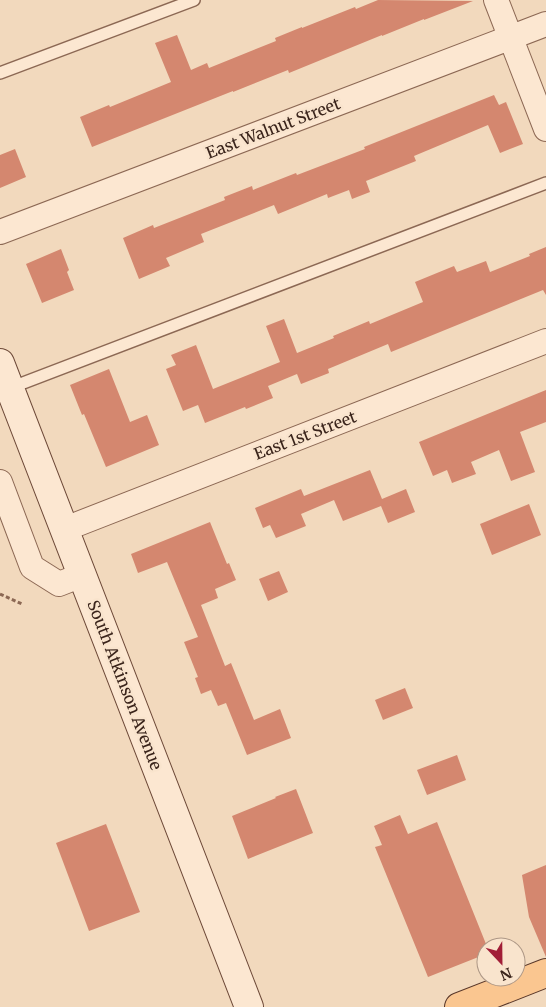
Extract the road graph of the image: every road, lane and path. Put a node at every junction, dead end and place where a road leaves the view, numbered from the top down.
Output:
1 (194, 0) edge
2 (496, 0) edge
3 (546, 24) edge
4 (510, 38) junction
5 (0, 74) edge
6 (546, 129) edge
7 (546, 183) edge
8 (0, 232) edge
9 (546, 342) edge
10 (0, 362) edge
11 (10, 388) junction
12 (0, 482) edge
13 (65, 529) junction
14 (82, 575) junction
15 (0, 594) edge
16 (22, 604) dead end
17 (546, 973) edge
18 (249, 1007) edge
19 (459, 1007) edge

1 - 5 lane
2 - 4 street
3 - 4 street, East Walnut Street
4 - 6 street
4 - 8 street, East Walnut Street
7 - 11 lane
9 - 13 street, East 1st Street
10 - 11 main road, South Atkinson Avenue
11 - 13 main road, South Atkinson Avenue
12 - 14 street
13 - 14 main road, South Atkinson Avenue
14 - 18 main road, South Atkinson Avenue
15 - 16 path
17 - 19 main road

